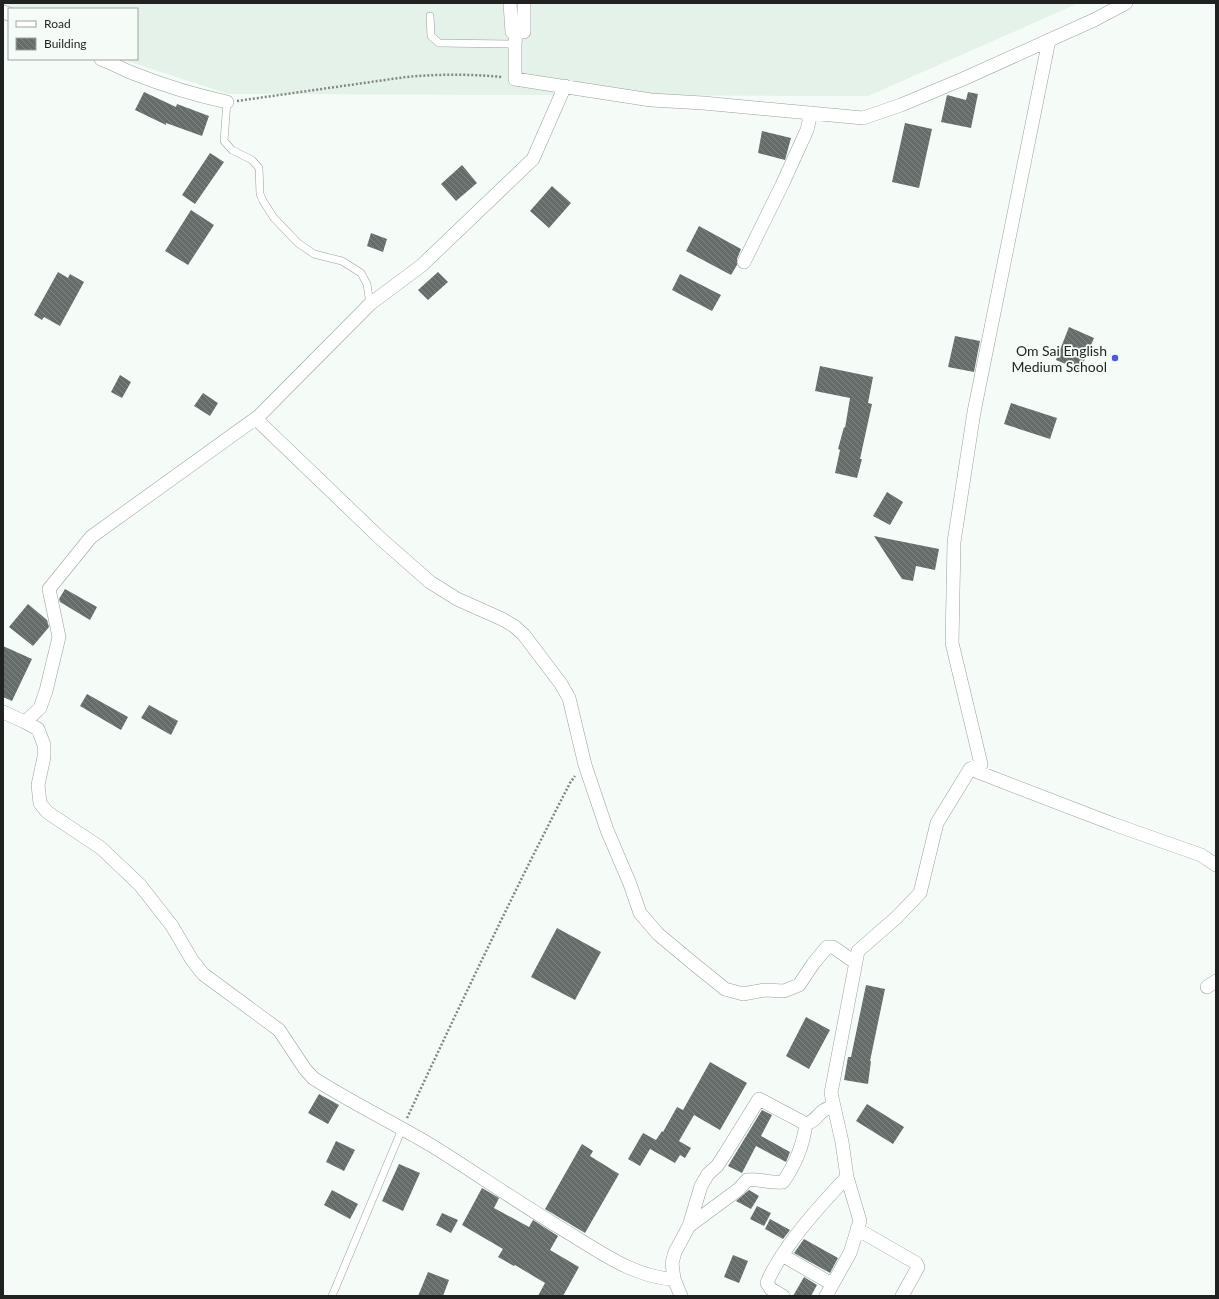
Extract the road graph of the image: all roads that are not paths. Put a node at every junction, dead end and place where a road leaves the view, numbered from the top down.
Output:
1 (510, 3) edge
2 (524, 3) edge
3 (1126, 3) edge
4 (430, 16) dead end
5 (516, 38) junction
6 (1049, 40) junction
7 (103, 60) edge
8 (565, 86) junction
9 (227, 102) joint
10 (811, 113) junction
11 (744, 262) dead end
12 (370, 304) junction
13 (256, 419) junction
14 (3, 712) edge
15 (25, 722) junction
16 (970, 769) junction
17 (1216, 865) edge
18 (856, 963) junction
19 (834, 1107) junction
20 (806, 1124) junction
21 (402, 1129) junction
22 (847, 1177) junction
23 (688, 1226) junction
24 (857, 1229) junction
25 (782, 1255) junction
26 (674, 1279) junction
27 (832, 1284) junction
28 (332, 1296) edge
29 (680, 1296) edge
30 (783, 1296) edge
31 (826, 1296) edge
32 (902, 1296) edge

1 - 5 street
2 - 5 street
3 - 6 street
4 - 5 lane
5 - 8 street
6 - 10 street
6 - 16 street
7 - 9 street
8 - 10 street
8 - 12 street
9 - 12 lane
10 - 11 street
12 - 13 street
13 - 15 street
13 - 18 street
14 - 15 street
15 - 21 street
16 - 17 street
16 - 18 street
18 - 19 street
19 - 20 street
19 - 22 street
20 - 23 street
20 - 23 street
21 - 26 street
21 - 28 lane
22 - 24 street
22 - 25 street
23 - 26 street
24 - 27 street
24 - 32 street
25 - 27 street
25 - 30 street
26 - 29 street
27 - 31 street

